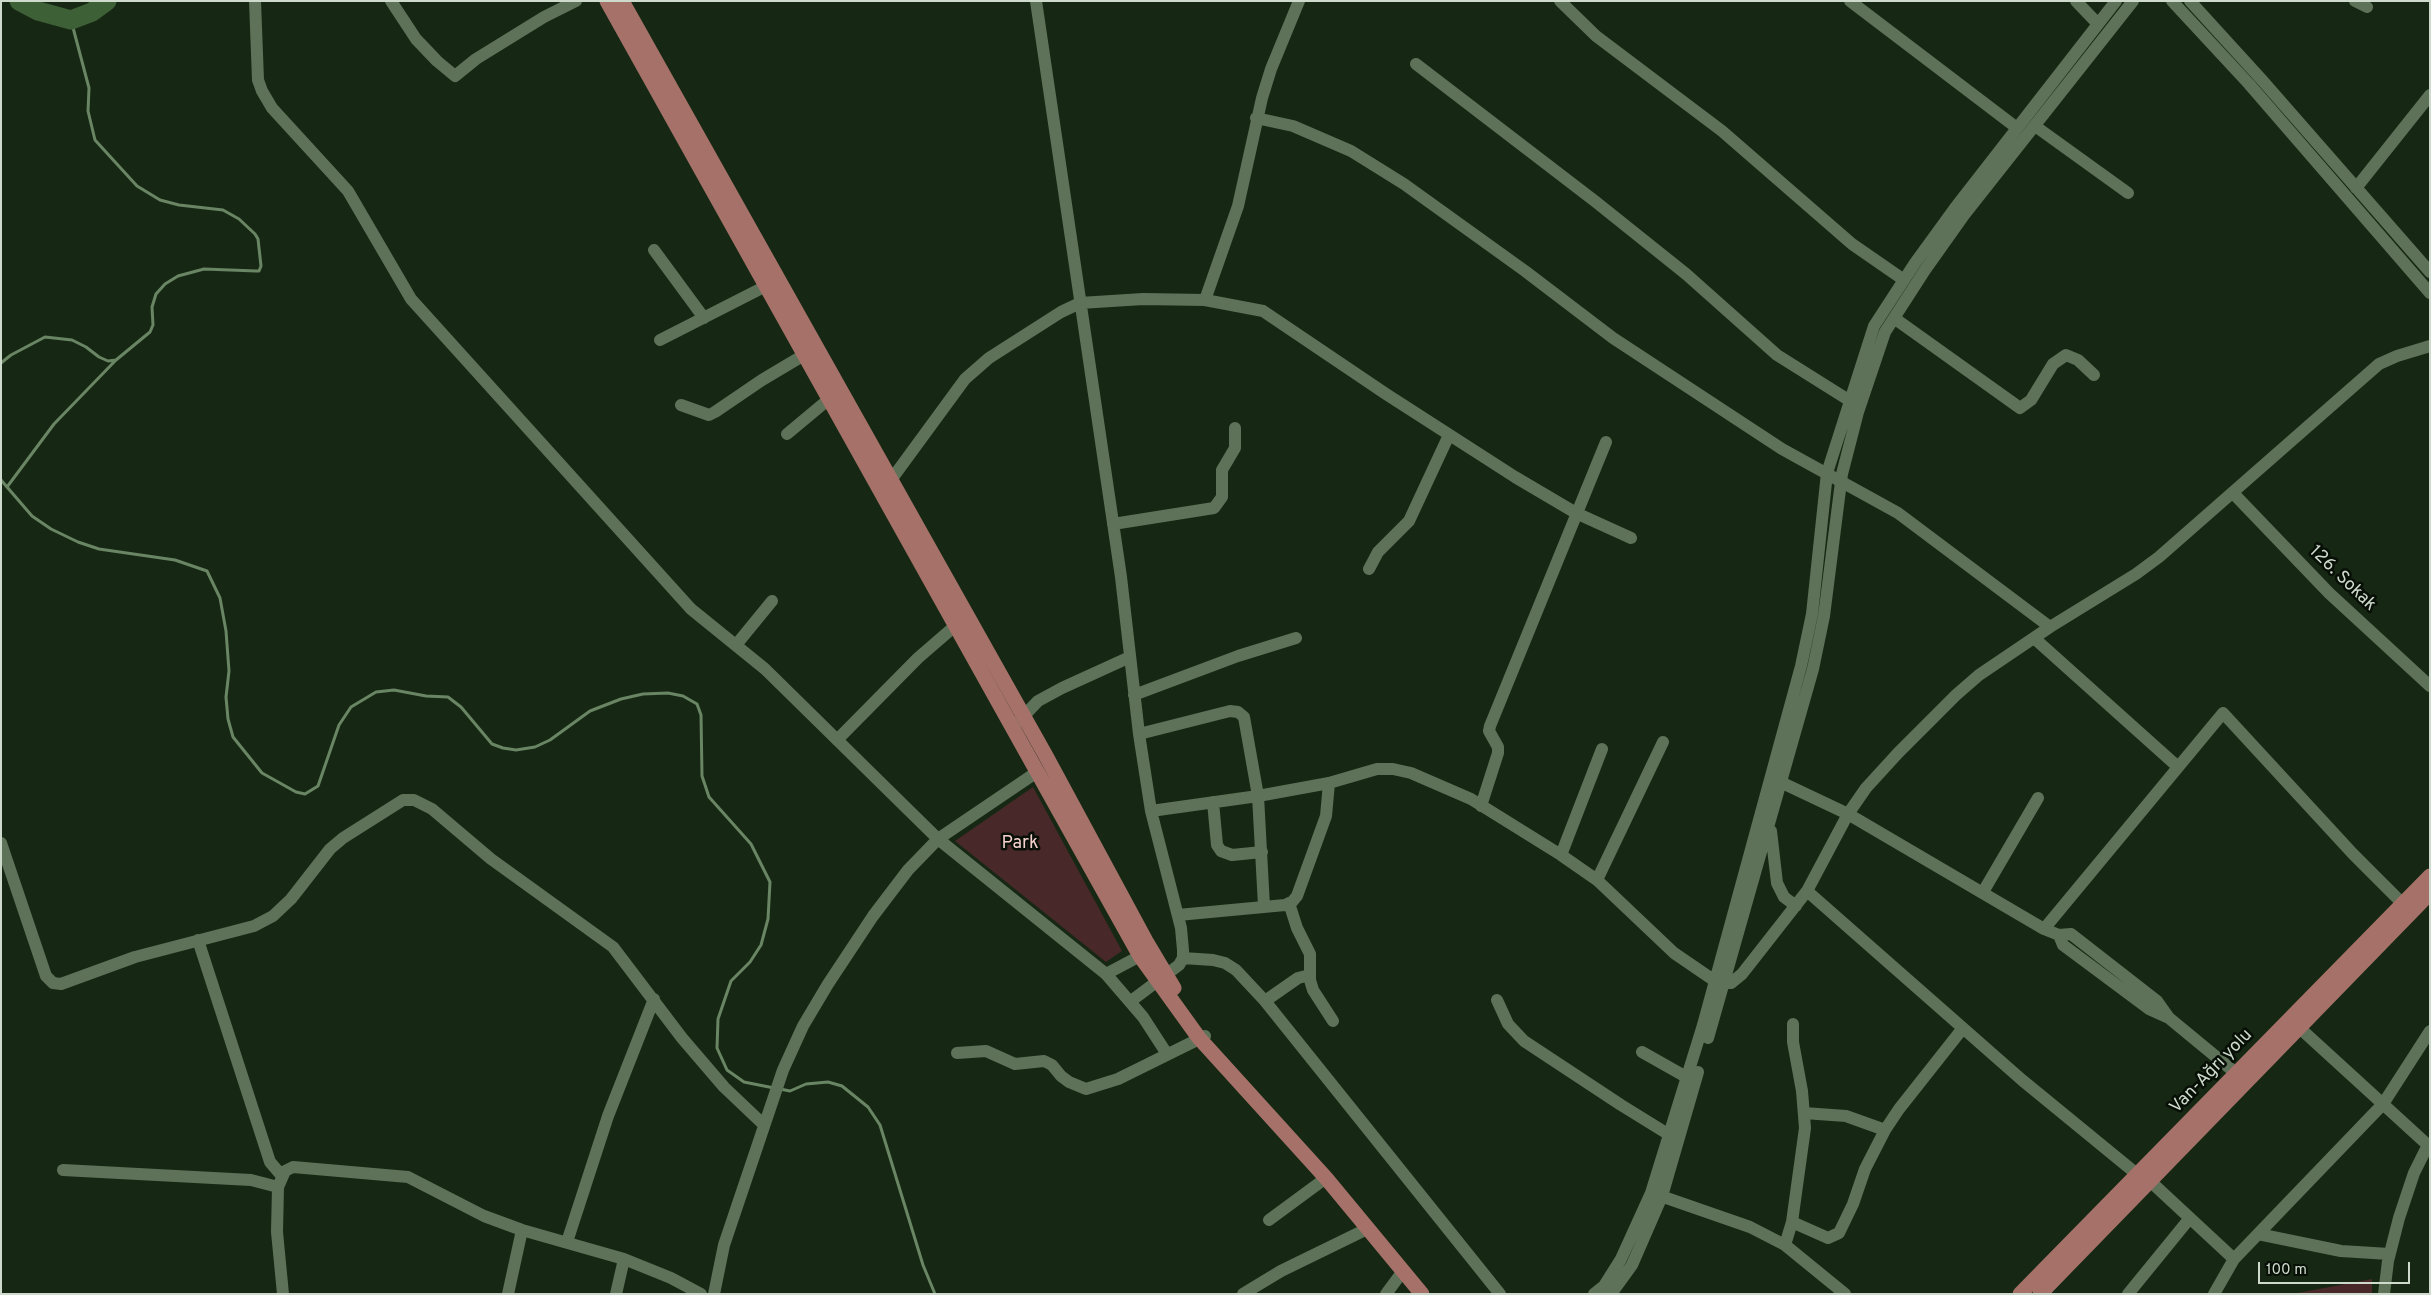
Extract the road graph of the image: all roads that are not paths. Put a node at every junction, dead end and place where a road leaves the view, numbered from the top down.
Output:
1 (255, 1) edge
2 (391, 1) edge
3 (576, 1) edge
4 (607, 1) edge
5 (622, 1) edge
6 (1036, 1) edge
7 (1299, 1) edge
8 (1560, 1) edge
9 (1850, 1) edge
10 (2076, 1) edge
11 (2116, 1) edge
12 (2134, 1) edge
13 (2172, 1) edge
14 (2190, 1) edge
15 (2355, 1) edge
16 (2367, 8) dead end
17 (2098, 24) junction
18 (1416, 64) dead end
19 (2430, 95) edge
20 (1256, 118) junction
21 (2035, 126) junction
22 (2017, 128) junction
23 (2356, 188) junction
24 (2128, 193) dead end
25 (654, 250) dead end
26 (2430, 272) edge
27 (1904, 280) junction
28 (766, 286) junction
29 (2430, 293) edge
30 (1205, 300) junction
31 (1080, 303) junction
32 (704, 318) junction
33 (1894, 318) junction
34 (660, 340) dead end
35 (2430, 346) edge
36 (804, 356) junction
37 (2094, 375) dead end
38 (829, 399) junction
39 (1854, 403) junction
40 (681, 405) dead end
41 (1235, 428) dead end
42 (788, 434) dead end
43 (1448, 435) junction
44 (1606, 442) dead end
45 (1827, 472) junction
46 (891, 480) junction
47 (1841, 480) junction
48 (879, 489) junction
49 (2232, 493) junction
50 (1576, 513) junction
51 (1113, 524) junction
52 (1631, 538) dead end
53 (1369, 569) dead end
54 (772, 602) dead end
55 (955, 626) junction
56 (2050, 627) junction
57 (1296, 638) dead end
58 (2034, 638) junction
59 (736, 645) junction
60 (1130, 657) junction
61 (2430, 686) edge
62 (1134, 695) junction
63 (1024, 717) junction
64 (1012, 728) junction
65 (1139, 734) junction
66 (837, 740) junction
67 (1663, 742) dead end
68 (1602, 749) dead end
69 (2178, 767) junction
70 (1037, 772) junction
71 (1776, 779) junction
72 (1329, 783) junction
73 (1258, 796) junction
74 (2038, 798) dead end
75 (1213, 802) junction
76 (1481, 806) junction
77 (1151, 811) junction
78 (1848, 814) junction
79 (1770, 824) junction
80 (938, 839) junction
81 (1, 843) edge
82 (1262, 852) junction
83 (1561, 855) junction
84 (2430, 876) edge
85 (1597, 880) junction
86 (1807, 891) junction
87 (1983, 892) junction
88 (2430, 894) edge
89 (1289, 903) junction
90 (2403, 904) junction
91 (1264, 906) junction
92 (1796, 906) junction
93 (1178, 915) junction
94 (2044, 929) junction
95 (198, 940) junction
96 (1730, 944) junction
97 (1140, 956) junction
98 (1183, 958) junction
99 (1756, 958) junction
100 (1106, 974) junction
101 (1310, 975) junction
102 (1161, 978) junction
103 (1720, 982) junction
104 (654, 999) junction
105 (1498, 1000) dead end
106 (1131, 1001) junction
107 (1265, 1001) junction
108 (1333, 1021) dead end
109 (1793, 1024) dead end
110 (2294, 1024) junction
111 (1963, 1028) junction
112 (2430, 1032) edge
113 (1202, 1037) junction
114 (1642, 1052) dead end
115 (957, 1053) dead end
116 (1167, 1054) junction
117 (2235, 1072) junction
118 (1688, 1078) junction
119 (2247, 1083) junction
120 (2383, 1104) junction
121 (1804, 1113) junction
122 (764, 1124) junction
123 (1885, 1130) junction
124 (1674, 1137) junction
125 (2429, 1146) edge
126 (63, 1170) dead end
127 (1326, 1178) junction
128 (2144, 1178) junction
129 (280, 1182) junction
130 (1656, 1194) junction
131 (2190, 1218) junction
132 (1269, 1220) dead end
133 (1792, 1222) junction
134 (1369, 1228) junction
135 (522, 1230) junction
136 (2258, 1234) junction
137 (567, 1242) junction
138 (1785, 1245) junction
139 (2389, 1254) junction
140 (624, 1259) junction
141 (2234, 1259) junction
142 (1403, 1271) junction
143 (283, 1294) edge
144 (508, 1294) edge
145 (616, 1294) edge
146 (701, 1294) edge
147 (714, 1294) edge
148 (1243, 1294) edge
149 (1386, 1294) edge
150 (1422, 1294) edge
151 (1500, 1294) edge
152 (1594, 1294) edge
153 (1611, 1294) edge
154 (1845, 1294) edge
155 (2020, 1294) edge
156 (2040, 1294) edge
157 (2128, 1294) edge
158 (2214, 1294) edge
159 (2384, 1294) edge

1 - 59 street
2 - 3 street
4 - 28 main road
5 - 46 main road
6 - 31 street
7 - 20 street
8 - 27 street
9 - 22 street
10 - 17 street
11 - 17 street
12 - 21 street
13 - 29 street
14 - 23 street
15 - 16 street
17 - 22 street
18 - 39 street
19 - 23 street
20 - 30 street
20 - 45 street
21 - 24 street
21 - 33 street
22 - 27 street
23 - 26 street
25 - 32 street
27 - 39 street
28 - 32 street
28 - 36 main road
30 - 31 street
30 - 43 street
31 - 46 street
31 - 51 street
32 - 34 street
33 - 37 street
33 - 39 street
35 - 49 street
36 - 38 main road
36 - 40 street
38 - 42 street
38 - 48 main road
39 - 45 street
39 - 47 street
41 - 51 street
43 - 50 street
43 - 53 street
44 - 50 street
45 - 47 street
45 - 71 street
46 - 48 street
46 - 63 main road
47 - 56 street
47 - 71 street
48 - 55 main road
49 - 56 street
49 - 61 street, 126. Sokak
50 - 52 street
50 - 76 street
51 - 60 street
54 - 59 street
55 - 64 main road
55 - 66 street
56 - 58 street
57 - 62 street
58 - 69 street
58 - 78 street
59 - 66 street
60 - 62 street
60 - 63 street
62 - 65 street
63 - 64 street
63 - 102 main road
64 - 70 main road
65 - 73 street
65 - 77 street
66 - 80 street
67 - 85 street
68 - 83 street
69 - 90 street
69 - 94 street
70 - 80 street
70 - 97 main road
71 - 78 street
71 - 79 street
71 - 96 street
72 - 73 street
72 - 76 street
72 - 89 street
73 - 75 street
73 - 82 street
74 - 87 street
75 - 77 street
75 - 82 street
76 - 83 street
77 - 93 street
78 - 86 street
78 - 87 street
79 - 92 street
79 - 96 street
80 - 100 street
80 - 122 street
81 - 95 street
82 - 91 street
83 - 85 street
84 - 90 main road, Van-Ağrı yolu
85 - 103 street
86 - 92 street
86 - 111 street
87 - 94 street
88 - 110 main road
89 - 91 street
89 - 101 street
90 - 110 main road, Van-Ağrı yolu
91 - 93 street
92 - 99 street
93 - 98 street
94 - 117 street
95 - 104 street
95 - 129 street
96 - 99 street
96 - 103 street
97 - 100 street
97 - 102 main road
98 - 102 street
98 - 107 street
99 - 103 street
100 - 106 street
101 - 107 street
101 - 108 street
102 - 106 street
102 - 113 main road
103 - 118 street
103 - 124 street
104 - 122 street
104 - 137 street
105 - 124 street
106 - 116 street
107 - 151 street
109 - 121 street
110 - 117 main road, Van-Ağrı yolu
110 - 119 main road
110 - 120 street
111 - 123 street
111 - 128 street
112 - 120 street
113 - 116 street
113 - 127 main road
114 - 118 street
115 - 116 street
117 - 119 street
117 - 128 main road, Van-Ağrı yolu
118 - 124 street
119 - 128 main road
120 - 125 street
120 - 136 street
121 - 123 street
121 - 133 street
122 - 147 street
123 - 133 street
124 - 130 street
125 - 139 street
126 - 129 street
127 - 132 street
127 - 134 main road
128 - 131 street
128 - 155 main road, Van-Ağrı yolu
128 - 156 main road
129 - 135 street
129 - 143 street
130 - 138 street
130 - 152 street
130 - 153 street
131 - 141 street
131 - 157 street
133 - 138 street
134 - 142 main road
134 - 148 street
135 - 137 street
135 - 144 street
136 - 139 street
136 - 141 street
137 - 140 street
138 - 154 street
139 - 159 street
140 - 145 street
140 - 146 street
141 - 158 street
142 - 149 street
142 - 150 main road

